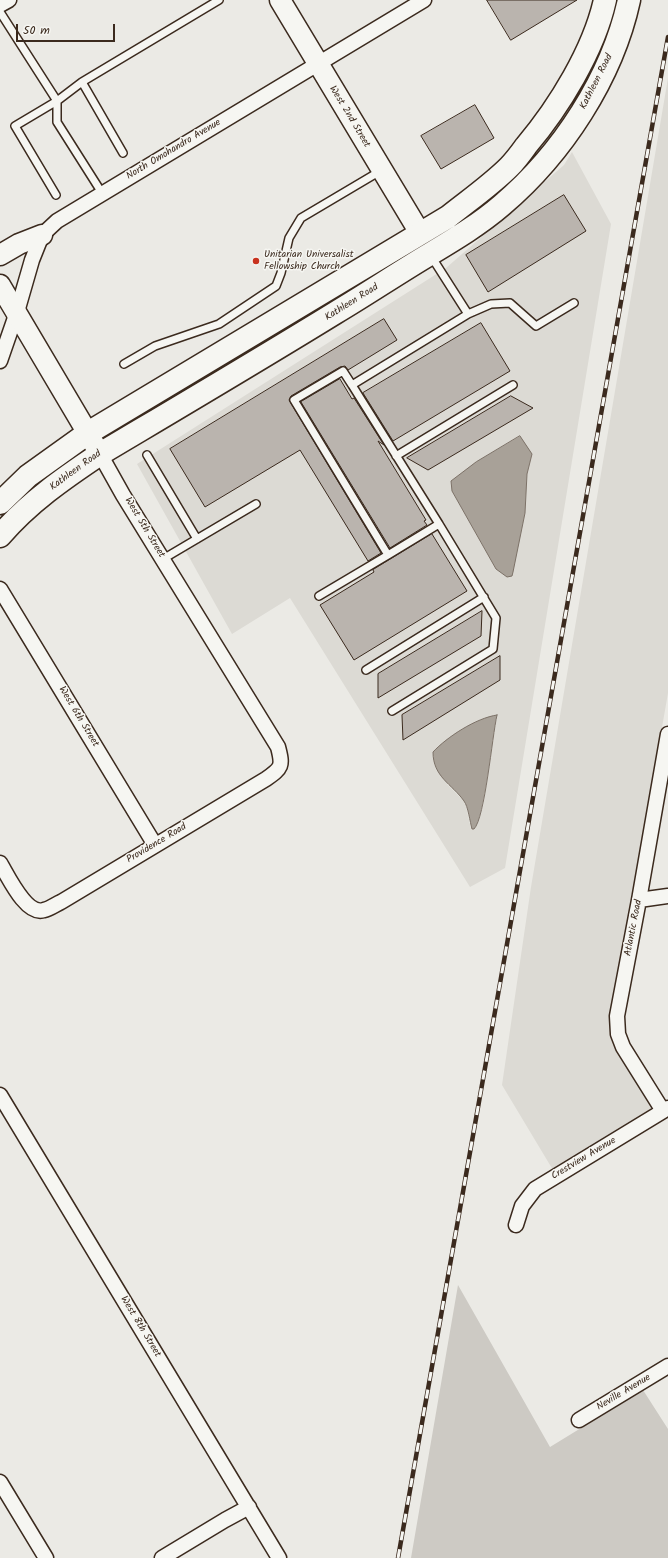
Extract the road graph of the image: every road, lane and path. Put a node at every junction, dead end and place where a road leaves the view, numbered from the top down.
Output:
1 (9, 0) edge
2 (219, 0) edge
3 (280, 0) edge
4 (424, 0) edge
5 (605, 0) edge
6 (629, 0) edge
7 (0, 5) edge
8 (0, 12) edge
9 (317, 63) junction
10 (82, 82) junction
11 (57, 101) junction
12 (532, 139) junction
13 (123, 153) dead end
14 (382, 170) junction
15 (102, 193) junction
16 (56, 195) dead end
17 (420, 233) junction
18 (42, 235) junction
19 (430, 254) junction
20 (0, 255) edge
21 (0, 285) edge
22 (352, 303) junction
23 (574, 303) dead end
24 (16, 312) junction
25 (468, 314) junction
26 (0, 361) edge
27 (124, 364) dead end
28 (352, 385) junction
29 (513, 385) dead end
30 (88, 433) junction
31 (100, 454) junction
32 (147, 455) dead end
33 (396, 456) junction
34 (0, 503) edge
35 (256, 504) dead end
36 (439, 524) junction
37 (0, 536) edge
38 (197, 539) junction
39 (388, 555) junction
40 (163, 559) junction
41 (0, 589) edge
42 (319, 596) dead end
43 (484, 597) junction
44 (366, 670) dead end
45 (392, 711) dead end
46 (668, 734) edge
47 (278, 771) joint
48 (155, 845) junction
49 (0, 863) edge
50 (668, 896) edge
51 (639, 900) junction
52 (0, 1096) edge
53 (666, 1110) edge
54 (516, 1225) dead end
55 (668, 1366) edge
56 (579, 1420) dead end
57 (0, 1482) edge
58 (249, 1507) junction
59 (46, 1558) edge
60 (162, 1558) edge
61 (279, 1558) edge

1 - 7 street
2 - 10 lane
3 - 9 street, West 2nd Street
4 - 9 street, North Omohandro Avenue
5 - 12 main road
6 - 19 main road, Kathleen Road
8 - 11 lane
9 - 14 street, West 2nd Street
9 - 15 street, North Omohandro Avenue
10 - 11 lane
10 - 13 lane
11 - 15 lane
11 - 16 lane
12 - 17 main road
12 - 19 main road
14 - 17 street, West 2nd Street
14 - 27 lane
15 - 18 street, North Omohandro Avenue
17 - 22 main road
17 - 30 main road
18 - 20 street
18 - 24 street, North Omohandro Avenue
19 - 22 main road, Kathleen Road
19 - 25 lane
21 - 24 street, West 5th Street
22 - 31 main road, Kathleen Road
23 - 25 lane
24 - 26 street, North Omohandro Avenue
24 - 30 street, West 5th Street
25 - 28 lane
28 - 33 lane
28 - 39 lane
29 - 33 lane
30 - 31 street, West 5th Street
30 - 34 main road
31 - 37 main road, Kathleen Road
31 - 40 street, West 5th Street
32 - 38 lane
33 - 36 lane
35 - 38 lane
36 - 39 lane
36 - 43 lane
38 - 40 lane
39 - 42 lane
40 - 47 street, West 5th Street
41 - 48 street, West 6th Street
43 - 44 lane
43 - 45 lane
46 - 51 street, Atlantic Road
47 - 48 street, Providence Road
48 - 49 street, Providence Road
50 - 51 street
51 - 53 street, Atlantic Road
52 - 58 street, West 8th Street
53 - 54 street, Crestview Avenue
55 - 56 street, Neville Avenue
57 - 59 street
58 - 60 street
58 - 61 street, West 8th Street

